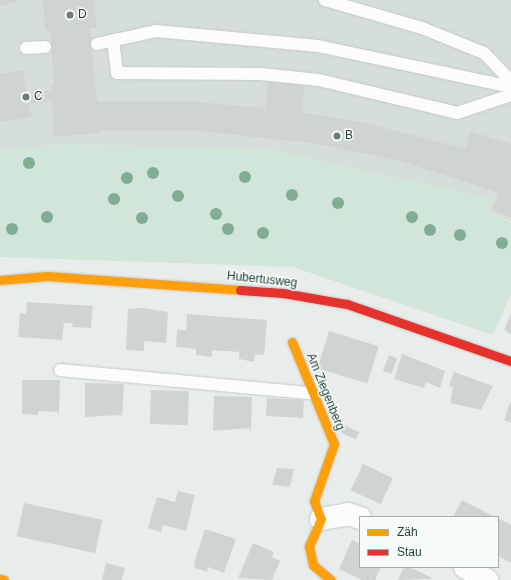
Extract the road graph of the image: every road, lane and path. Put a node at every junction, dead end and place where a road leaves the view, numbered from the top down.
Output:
1 (325, 0) edge
2 (113, 40) junction
3 (97, 44) dead end
4 (45, 47) dead end
5 (26, 48) dead end
6 (511, 81) edge
7 (511, 88) edge
8 (511, 95) edge
9 (0, 280) edge
10 (292, 342) dead end
11 (511, 361) edge
12 (60, 370) dead end
13 (310, 393) junction
14 (359, 518) edge
15 (321, 519) junction
16 (467, 568) edge
17 (0, 579) edge
18 (4, 580) edge
19 (330, 580) edge
20 (487, 580) edge

1 - 6 lane
2 - 3 lane
2 - 7 lane
2 - 8 lane
4 - 5 lane
9 - 11 street, Hubertusweg
10 - 13 street, Am Ziegenberg
12 - 13 lane
13 - 15 street, Am Ziegenberg
14 - 15 street
15 - 19 street
16 - 20 street
17 - 18 street

